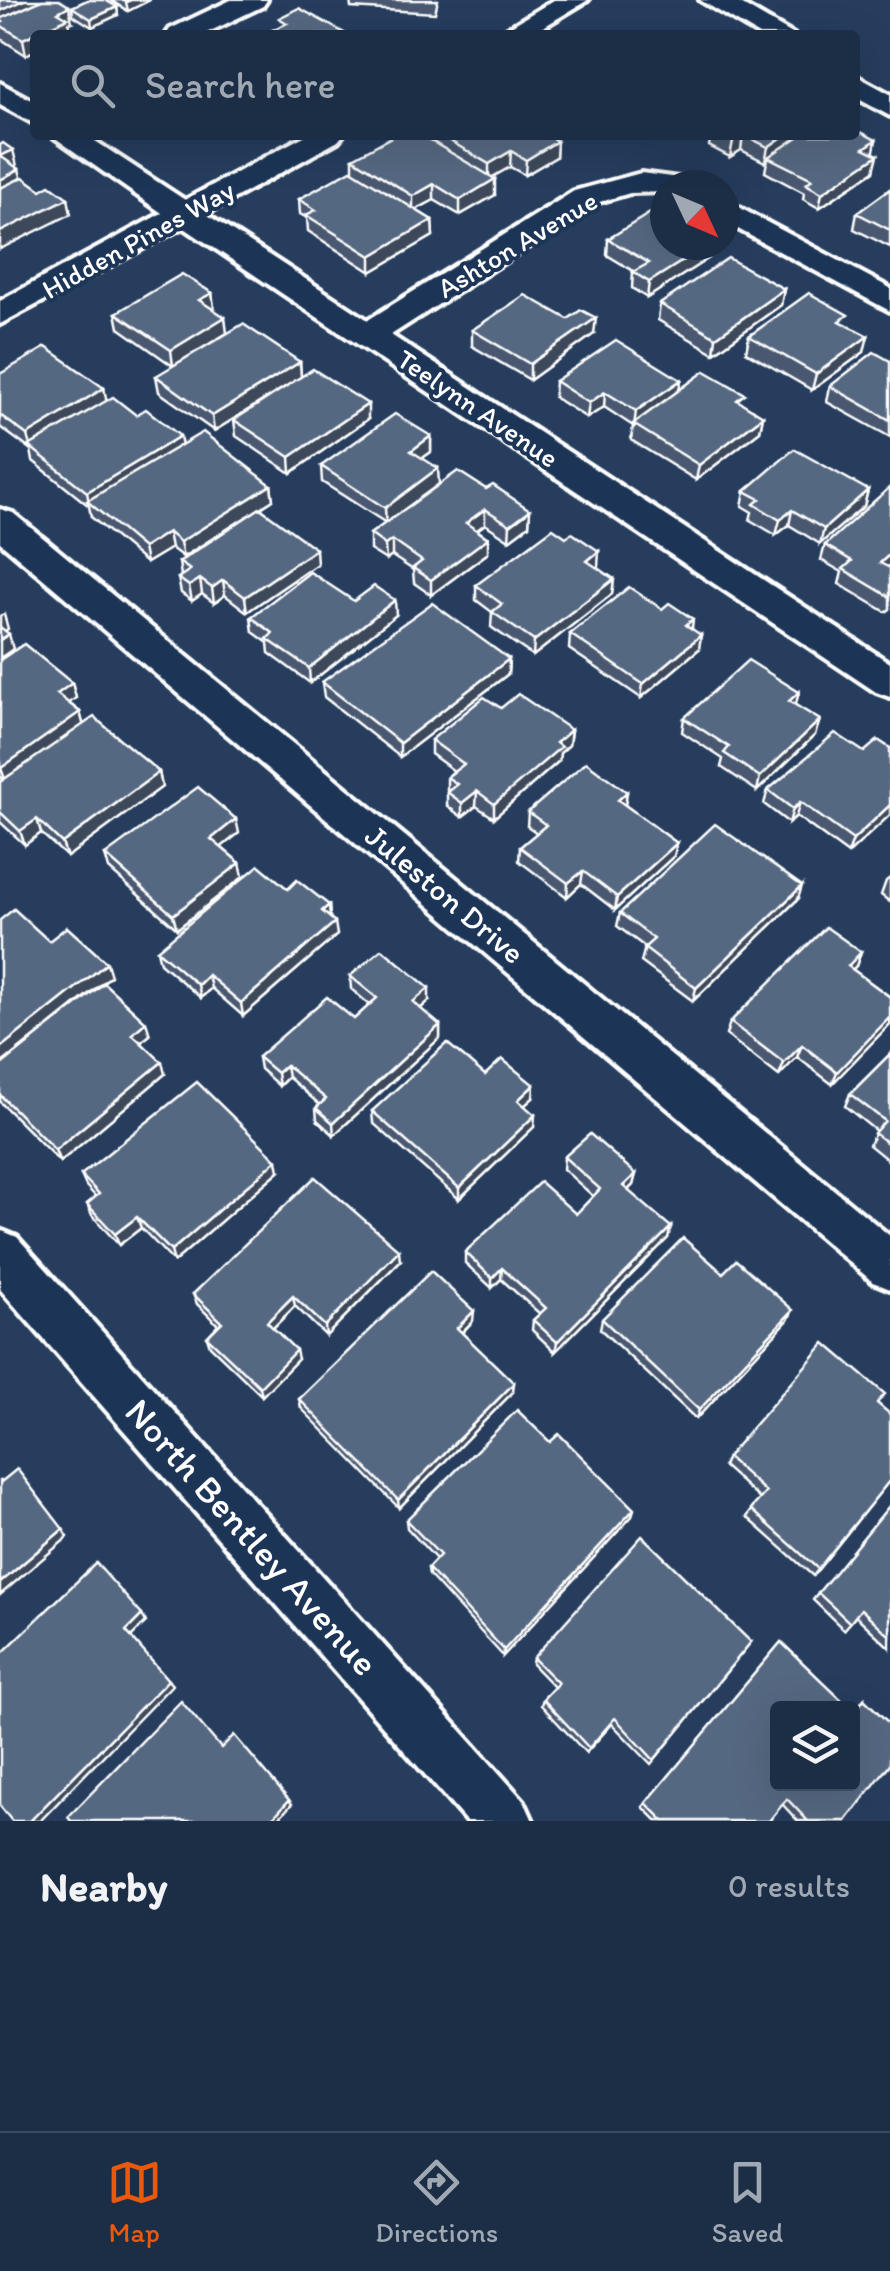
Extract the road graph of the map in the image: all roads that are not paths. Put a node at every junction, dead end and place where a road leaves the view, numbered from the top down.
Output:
1 (253, 0) edge
2 (574, 0) edge
3 (714, 0) edge
4 (190, 30) edge
5 (519, 30) edge
6 (771, 30) edge
7 (860, 87) edge
8 (0, 92) edge
9 (890, 107) edge
10 (30, 109) edge
11 (74, 140) edge
12 (319, 140) edge
13 (650, 180) edge
14 (187, 213) junction
15 (740, 218) edge
16 (890, 301) edge
17 (0, 314) edge
18 (368, 335) junction
19 (0, 522) edge
20 (890, 682) edge
21 (0, 1253) edge
22 (890, 1266) edge
23 (504, 1821) edge

1 - 4 street
2 - 5 street
3 - 6 street
7 - 9 street
8 - 10 street
11 - 14 street, Teelynn Avenue
12 - 14 street, Hidden Pines Way
13 - 18 street, Ashton Avenue
14 - 17 street, Hidden Pines Way
14 - 18 street, Teelynn Avenue
15 - 16 street
18 - 20 street, Teelynn Avenue
19 - 22 street, Juleston Drive
21 - 23 street, North Bentley Avenue

